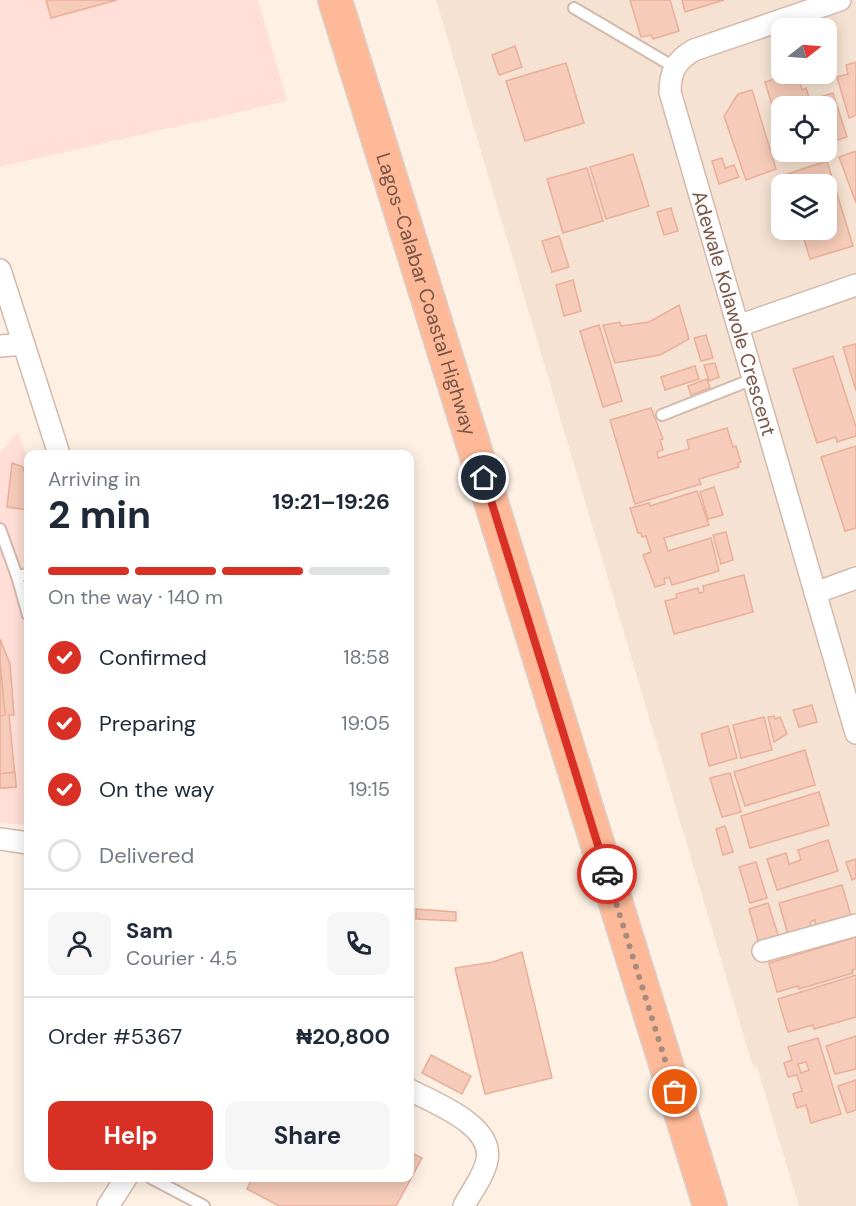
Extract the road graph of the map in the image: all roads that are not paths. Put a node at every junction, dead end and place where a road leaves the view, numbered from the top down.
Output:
1 (335, 0) edge
2 (840, 0) edge
3 (574, 8) dead end
4 (674, 67) junction
5 (0, 270) edge
6 (856, 285) edge
7 (738, 326) junction
8 (24, 344) junction
9 (0, 346) edge
10 (753, 379) junction
11 (662, 415) dead end
12 (58, 450) edge
13 (0, 529) edge
14 (24, 574) edge
15 (17, 576) junction
16 (856, 578) edge
17 (816, 593) junction
18 (24, 601) edge
19 (856, 733) edge
20 (0, 839) edge
21 (24, 842) edge
22 (856, 924) edge
23 (763, 951) dead end
24 (414, 1092) edge
25 (123, 1182) edge
26 (159, 1182) edge
27 (108, 1206) edge
28 (204, 1206) edge
29 (464, 1206) edge
30 (710, 1206) edge

1 - 30 highway, Lagos-Calabar Coastal Highway
2 - 4 street
3 - 4 lane
4 - 7 street, Adewale Kolawole Crescent
5 - 8 street
6 - 7 street
7 - 10 street, Adewale Kolawole Crescent
8 - 9 street
8 - 12 street
10 - 11 lane
10 - 17 street, Adewale Kolawole Crescent
13 - 15 lane
14 - 15 lane
15 - 18 lane
16 - 17 street
17 - 19 street, Adewale Kolawole Crescent
20 - 21 street
22 - 23 street
24 - 29 street
25 - 27 street
26 - 28 lane

